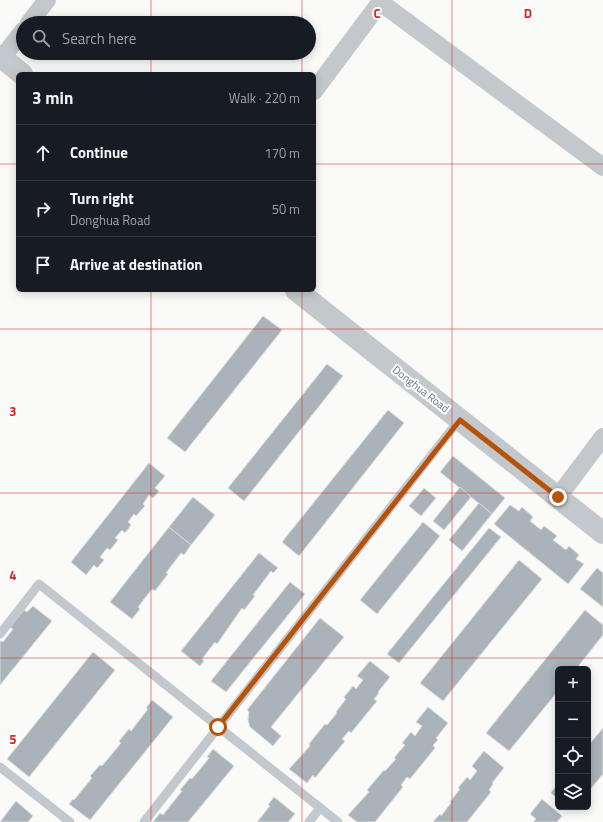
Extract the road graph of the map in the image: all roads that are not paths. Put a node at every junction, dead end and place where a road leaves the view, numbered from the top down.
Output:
1 (47, 0) edge
2 (381, 1) edge
3 (34, 16) edge
4 (16, 39) edge
5 (1, 57) edge
6 (20, 72) edge
7 (316, 88) edge
8 (603, 167) edge
9 (299, 292) edge
10 (460, 420) junction
11 (603, 437) edge
12 (558, 497) junction
13 (603, 533) edge
14 (0, 634) edge
15 (218, 727) junction
16 (0, 767) edge
17 (320, 808) junction
18 (70, 822) edge
19 (144, 822) edge
20 (309, 822) edge
21 (338, 822) edge

1 - 3 street
2 - 7 street
2 - 8 street
4 - 5 street
5 - 6 street
9 - 10 street, Donghua Road
10 - 12 street, Donghua Road
10 - 15 lane
11 - 12 street
12 - 13 street, Donghua Road
14 - 15 lane
15 - 17 lane
15 - 19 lane
16 - 18 lane
17 - 20 lane
17 - 21 lane

